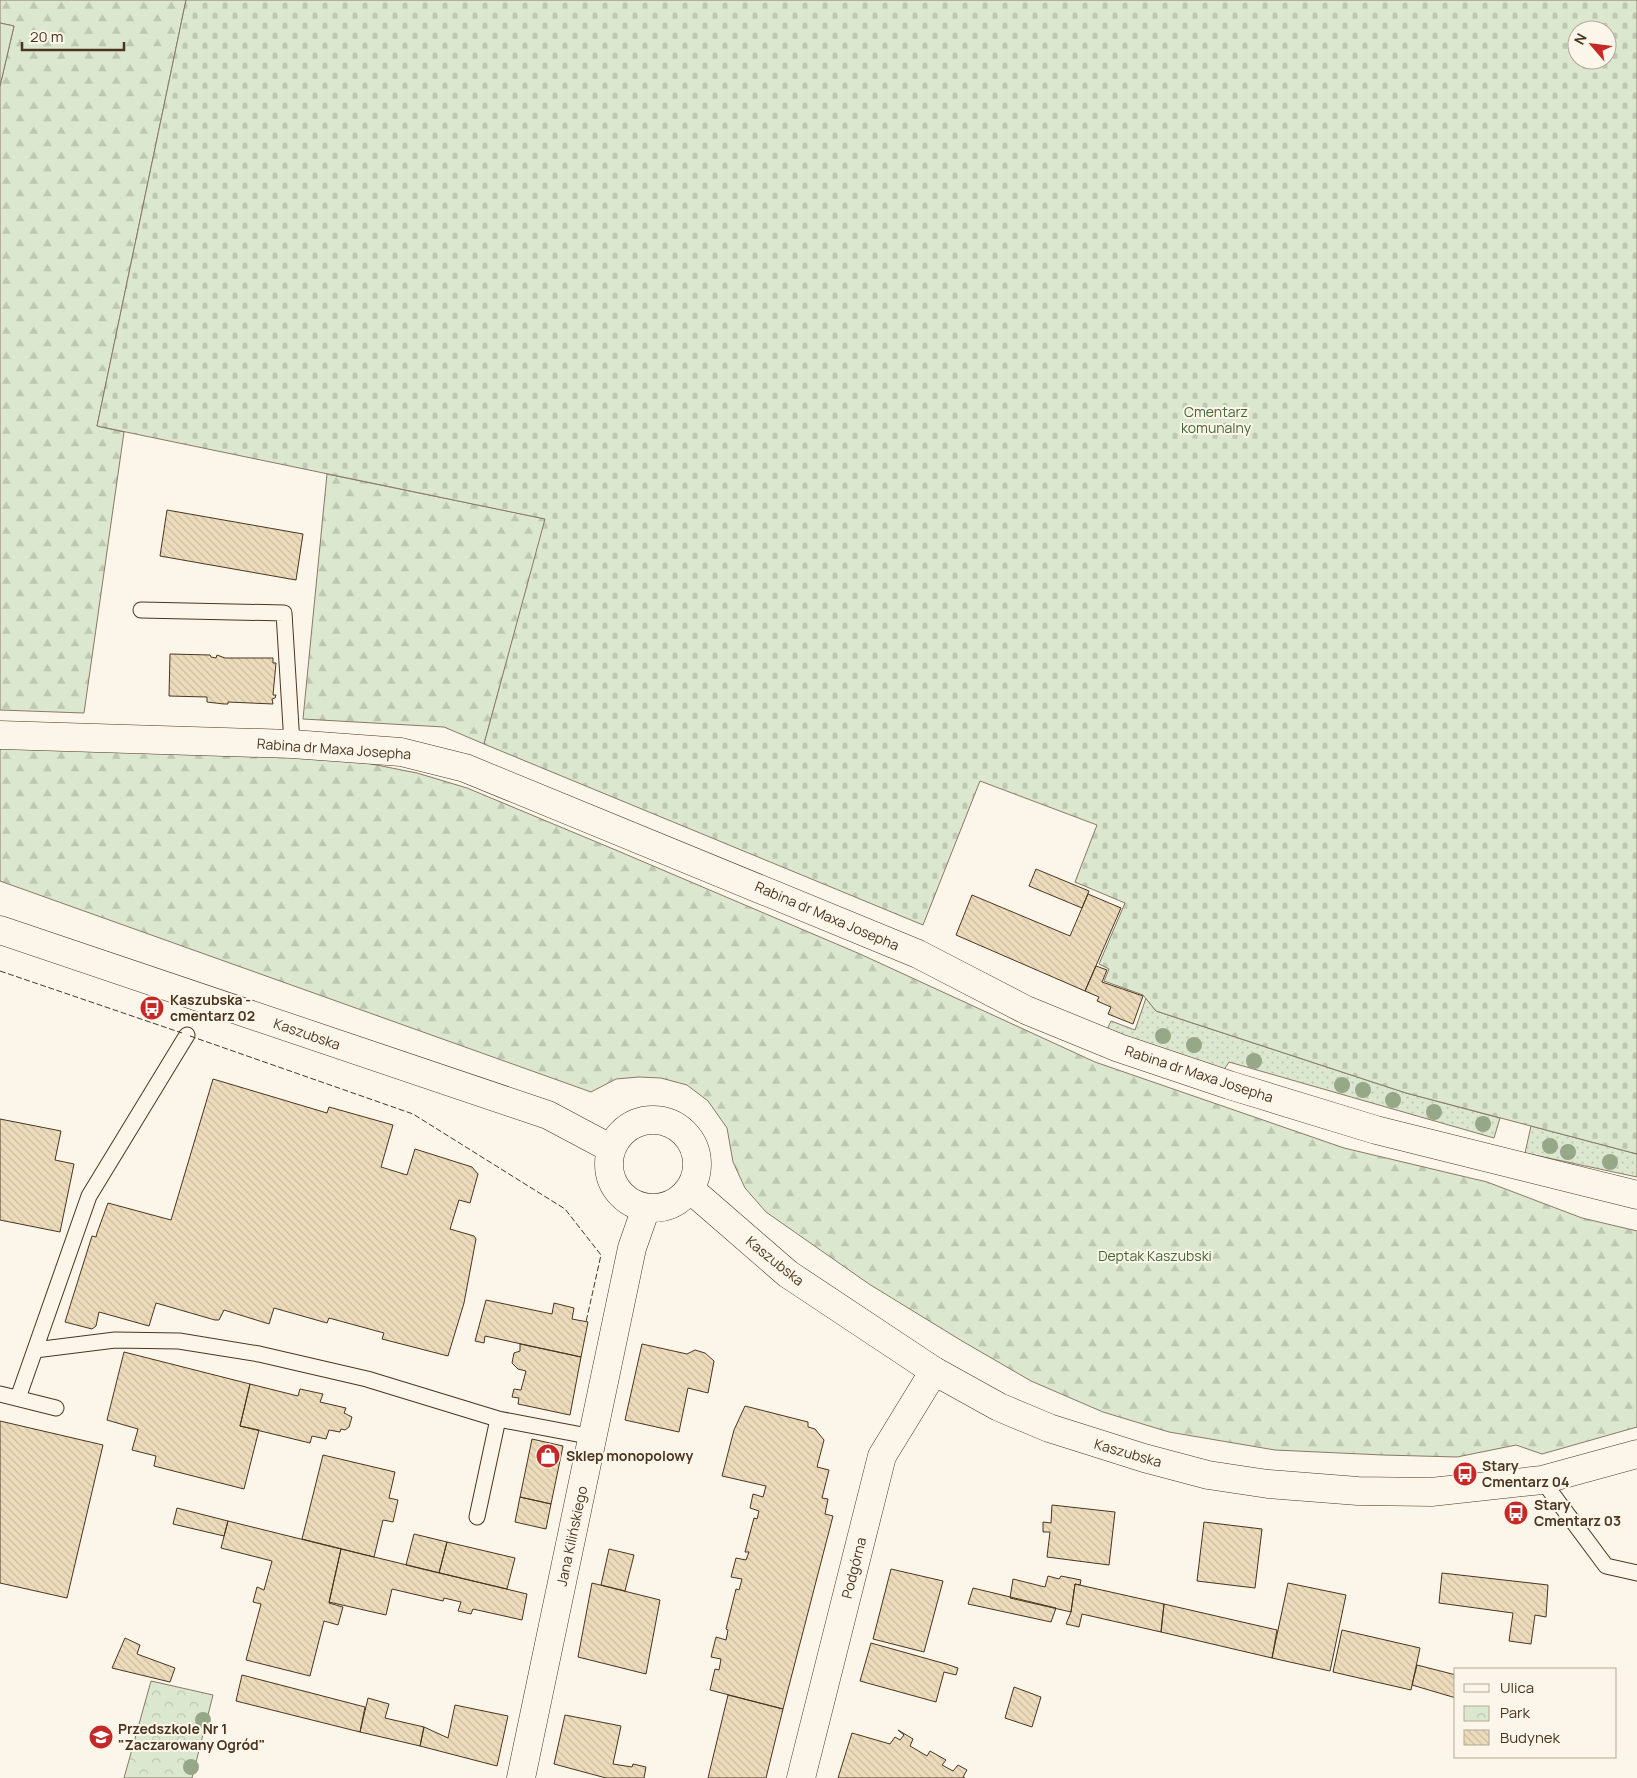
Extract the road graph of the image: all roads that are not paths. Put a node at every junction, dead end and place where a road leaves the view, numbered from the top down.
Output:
1 (141, 610) dead end
2 (0, 734) edge
3 (292, 744) junction
4 (0, 930) edge
5 (187, 1035) dead end
6 (610, 1148) junction
7 (690, 1189) junction
8 (1637, 1195) edge
9 (646, 1208) junction
10 (35, 1350) junction
11 (934, 1371) junction
12 (0, 1394) edge
13 (18, 1398) junction
14 (56, 1408) dead end
15 (498, 1419) junction
16 (593, 1437) junction
17 (1637, 1454) edge
18 (1542, 1480) junction
19 (477, 1517) dead end
20 (1637, 1573) edge
21 (521, 1778) edge
22 (801, 1778) edge

1 - 3 lane
2 - 3 street, Rabina dr Maxa Josepha
3 - 8 street, Rabina dr Maxa Josepha
4 - 6 street, Kaszubska
5 - 10 lane
6 - 7 street
6 - 9 street
7 - 9 street
7 - 11 street, Kaszubska
9 - 16 street, Jana Kilińskiego
10 - 13 lane
10 - 15 lane
11 - 18 street, Kaszubska
11 - 22 street, Podgórna
12 - 13 lane
13 - 14 lane
15 - 16 lane
15 - 19 lane
16 - 21 street, Jana Kilińskiego
17 - 18 street, Kaszubska
18 - 20 lane

